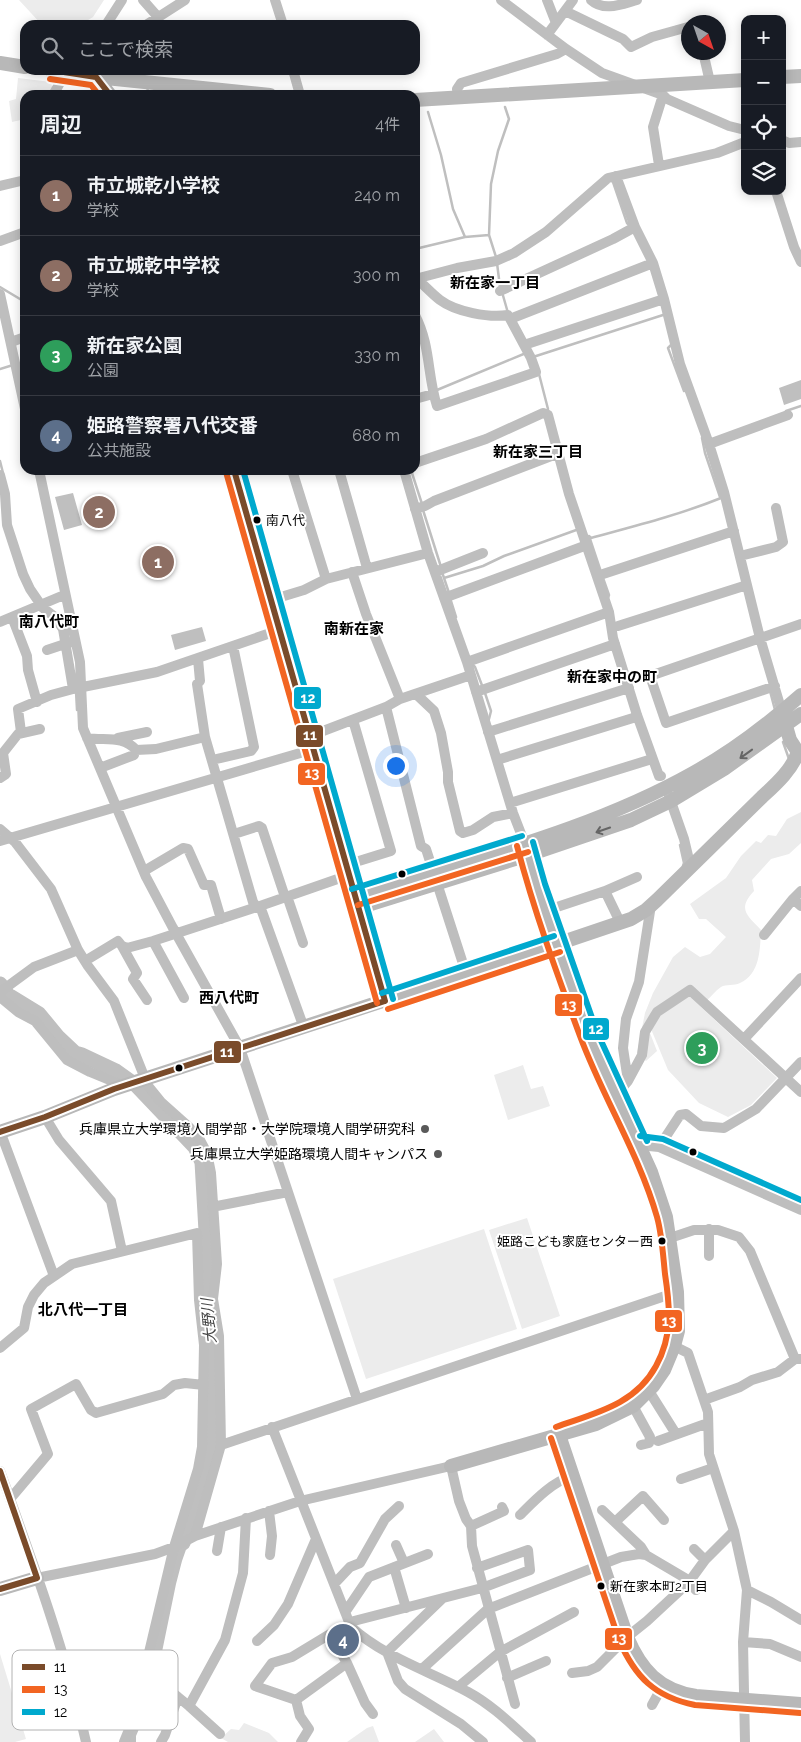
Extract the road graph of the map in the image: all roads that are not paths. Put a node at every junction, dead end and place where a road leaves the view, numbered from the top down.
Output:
1 (122, 0) edge
2 (143, 0) edge
3 (185, 0) edge
4 (275, 0) edge
5 (501, 0) edge
6 (547, 0) edge
7 (573, 0) edge
8 (591, 0) edge
9 (637, 0) edge
10 (565, 11) junction
11 (158, 18) junction
12 (109, 20) edge
13 (155, 20) edge
14 (282, 20) edge
15 (556, 23) junction
16 (681, 29) edge
17 (547, 35) junction
18 (566, 49) junction
19 (705, 60) edge
20 (0, 63) edge
21 (20, 66) edge
22 (59, 75) edge
23 (73, 75) edge
24 (294, 75) edge
25 (801, 76) edge
26 (786, 77) edge
27 (93, 80) edge
28 (741, 80) edge
29 (710, 82) junction
30 (641, 87) junction
31 (56, 90) edge
32 (104, 90) edge
33 (222, 90) edge
34 (299, 90) edge
35 (663, 95) junction
36 (458, 98) junction
37 (420, 100) edge
38 (741, 129) edge
39 (786, 142) edge
40 (801, 142) edge
41 (741, 144) edge
42 (659, 165) junction
43 (616, 176) junction
44 (20, 181) edge
45 (0, 186) edge
46 (777, 195) edge
47 (635, 227) junction
48 (20, 234) edge
49 (0, 241) edge
50 (801, 262) edge
51 (653, 263) junction
52 (420, 278) edge
53 (420, 282) edge
54 (500, 291) dead end
55 (0, 294) edge
56 (664, 299) junction
57 (515, 317) dead end
58 (3, 324) edge
59 (420, 326) edge
60 (20, 339) edge
61 (11, 342) junction
62 (527, 348) junction
63 (18, 367) edge
64 (433, 394) junction
65 (420, 398) edge
66 (788, 416) dead end
67 (709, 444) junction
68 (559, 453) junction
69 (420, 461) edge
70 (40, 475) edge
71 (235, 475) edge
72 (294, 475) edge
73 (340, 475) edge
74 (406, 475) edge
75 (0, 478) edge
76 (420, 508) junction
77 (776, 508) dead end
78 (734, 531) junction
79 (586, 543) junction
80 (483, 553) dead end
81 (428, 554) junction
82 (740, 556) junction
83 (367, 568) junction
84 (439, 570) junction
85 (352, 572) junction
86 (600, 575) junction
87 (326, 579) junction
88 (747, 584) junction
89 (64, 595) junction
90 (447, 597) junction
91 (271, 600) junction
92 (42, 604) junction
93 (609, 612) junction
94 (12, 616) junction
95 (0, 622) edge
96 (801, 624) edge
97 (615, 625) junction
98 (279, 630) junction
99 (757, 640) junction
100 (70, 642) junction
101 (615, 644) junction
102 (233, 646) junction
103 (47, 650) dead end
104 (198, 659) junction
105 (471, 660) junction
106 (471, 675) junction
107 (776, 686) junction
108 (629, 688) junction
109 (77, 689) junction
110 (480, 690) junction
111 (416, 694) junction
112 (801, 696) edge
113 (400, 699) junction
114 (37, 702) junction
115 (386, 707) junction
116 (801, 714) edge
117 (637, 715) junction
118 (784, 719) junction
119 (353, 720) junction
120 (40, 729) dead end
121 (21, 732) junction
122 (147, 732) dead end
123 (488, 732) junction
124 (205, 737) junction
125 (87, 738) junction
126 (118, 738) junction
127 (312, 743) junction
128 (799, 751) edge
129 (134, 755) dead end
130 (652, 759) junction
131 (212, 760) junction
132 (497, 760) junction
133 (100, 768) junction
134 (0, 778) edge
135 (218, 778) junction
136 (663, 781) junction
137 (671, 801) junction
138 (116, 808) junction
139 (512, 808) junction
140 (0, 830) edge
141 (234, 834) junction
142 (11, 838) junction
143 (0, 842) edge
144 (526, 850) junction
145 (692, 866) junction
146 (347, 870) junction
147 (144, 871) junction
148 (435, 877) junction
149 (637, 877) dead end
150 (605, 891) junction
151 (801, 891) edge
152 (286, 896) junction
153 (357, 903) junction
154 (797, 903) edge
155 (651, 906) junction
156 (258, 907) junction
157 (545, 911) junction
158 (221, 919) junction
159 (620, 922) junction
160 (176, 934) junction
161 (764, 935) dead end
162 (153, 941) junction
163 (303, 943) dead end
164 (557, 944) junction
165 (122, 946) junction
166 (78, 950) junction
167 (85, 961) junction
168 (466, 973) junction
169 (801, 978) edge
170 (0, 992) edge
171 (0, 997) edge
172 (184, 998) dead end
173 (148, 1000) dead end
174 (385, 1001) junction
175 (304, 1028) junction
176 (744, 1039) junction
177 (240, 1048) junction
178 (801, 1062) edge
179 (786, 1078) junction
180 (143, 1080) junction
181 (628, 1081) junction
182 (119, 1087) junction
183 (801, 1092) edge
184 (616, 1095) junction
185 (44, 1117) junction
186 (0, 1131) edge
187 (638, 1145) junction
188 (659, 1147) junction
189 (288, 1192) junction
190 (212, 1207) junction
191 (801, 1210) edge
192 (708, 1229) junction
193 (670, 1238) junction
194 (122, 1251) junction
195 (709, 1256) dead end
196 (54, 1276) junction
197 (677, 1292) junction
198 (674, 1346) junction
199 (0, 1348) edge
200 (798, 1359) edge
201 (204, 1385) junction
202 (649, 1391) junction
203 (357, 1398) junction
204 (704, 1400) junction
205 (633, 1406) junction
206 (708, 1423) junction
207 (272, 1427) junction
208 (676, 1434) junction
209 (559, 1435) junction
210 (658, 1441) dead end
211 (221, 1445) junction
212 (641, 1445) dead end
213 (451, 1466) junction
214 (713, 1468) junction
215 (0, 1471) edge
216 (572, 1476) junction
217 (682, 1479) dead end
218 (10, 1500) junction
219 (300, 1501) junction
220 (399, 1506) dead end
221 (502, 1507) dead end
222 (602, 1510) dead end
223 (269, 1511) junction
224 (520, 1515) dead end
225 (246, 1518) junction
226 (664, 1520) dead end
227 (614, 1522) junction
228 (471, 1526) junction
229 (221, 1527) junction
230 (734, 1531) junction
231 (193, 1537) junction
232 (316, 1539) junction
233 (396, 1545) dead end
234 (174, 1547) junction
235 (694, 1549) dead end
236 (217, 1551) dead end
237 (428, 1554) dead end
238 (270, 1555) dead end
239 (646, 1555) junction
240 (706, 1560) junction
241 (404, 1563) junction
242 (601, 1564) junction
243 (394, 1567) junction
244 (477, 1568) junction
245 (37, 1578) junction
246 (334, 1584) junction
247 (692, 1586) junction
248 (482, 1588) junction
249 (0, 1589) edge
250 (747, 1590) junction
251 (442, 1598) junction
252 (406, 1608) junction
253 (488, 1609) junction
254 (346, 1611) junction
255 (574, 1612) dead end
256 (801, 1620) edge
257 (351, 1625) junction
258 (330, 1634) junction
259 (627, 1637) junction
260 (743, 1637) junction
261 (257, 1641) dead end
262 (60, 1650) edge
263 (150, 1650) edge
264 (388, 1652) junction
265 (500, 1652) junction
266 (801, 1657) edge
267 (546, 1661) dead end
268 (347, 1663) junction
269 (422, 1669) junction
270 (572, 1673) dead end
271 (507, 1678) junction
272 (663, 1685) junction
273 (458, 1687) junction
274 (178, 1697) edge
275 (296, 1700) junction
276 (743, 1700) junction
277 (515, 1704) dead end
278 (652, 1704) dead end
279 (801, 1704) edge
280 (189, 1706) junction
281 (374, 1714) dead end
282 (129, 1730) edge
283 (167, 1730) edge
284 (220, 1734) dead end
285 (124, 1742) edge
286 (161, 1742) edge
287 (301, 1742) edge
288 (483, 1742) edge
289 (531, 1742) edge
290 (745, 1742) edge

1 - 12 street
2 - 11 street
3 - 11 street
4 - 14 street
5 - 17 street
6 - 15 street
7 - 10 street
8 - 9 street
10 - 15 street
10 - 16 street
11 - 13 street
15 - 17 street
17 - 18 street
18 - 30 street
18 - 36 street
19 - 29 street
20 - 21 street
22 - 31 street
23 - 27 street
24 - 34 street
25 - 26 street
27 - 32 street
27 - 33 street
28 - 29 street
29 - 30 street
30 - 35 street
30 - 36 street
35 - 38 street
35 - 42 street
36 - 37 street
39 - 40 street
41 - 42 street
42 - 43 street
43 - 47 street
43 - 52 street
44 - 45 street
46 - 50 street
47 - 51 street
47 - 54 street
48 - 49 street
51 - 56 street
51 - 57 street
53 - 62 street
55 - 58 street
56 - 62 street
56 - 67 street
58 - 61 street
59 - 64 street
60 - 61 street
61 - 63 street
62 - 64 street
64 - 65 street
66 - 67 street
67 - 78 street
68 - 69 street
68 - 76 street
68 - 79 street
70 - 89 street
71 - 91 street
72 - 87 street
73 - 83 street
74 - 76 street
75 - 92 street
76 - 81 street
77 - 82 street
78 - 82 street
78 - 86 street
79 - 86 street
79 - 90 street
80 - 84 street
81 - 83 street
81 - 84 street
82 - 88 street
83 - 85 street
84 - 90 street
85 - 87 street
85 - 113 street
86 - 93 street
87 - 91 street
88 - 97 street
88 - 99 street
89 - 92 street
89 - 100 street
90 - 105 street
91 - 98 street
92 - 94 street
92 - 100 street
93 - 97 street
93 - 105 street
94 - 95 street
94 - 114 street
96 - 99 street
97 - 101 street
97 - 136 street
98 - 102 street
98 - 127 street
99 - 107 street
99 - 107 street
100 - 103 street
100 - 109 street
101 - 108 street
101 - 110 street
102 - 104 street
102 - 131 street
104 - 109 street
104 - 124 street
105 - 106 street
106 - 110 street
106 - 111 street
107 - 118 street
108 - 117 street
108 - 123 street
109 - 114 street
109 - 125 street
110 - 123 street
111 - 113 street
111 - 139 street
112 - 118 street
113 - 115 street
114 - 121 street
115 - 119 street
115 - 148 street
116 - 118 street
117 - 130 street
117 - 132 street
118 - 128 street
118 - 136 street
118 -> 137 street
119 - 127 street
119 - 146 street
120 - 121 street
121 - 134 street
122 - 126 street
123 - 132 street
124 - 126 street
124 - 131 street
125 - 126 street
125 - 133 street
127 - 135 street
127 - 146 street
128 - 145 street
129 - 133 street
130 - 136 street
130 - 139 street
131 - 135 street
132 - 139 street
133 - 138 street
135 - 138 street
135 - 141 street
136 - 137 street
136 - 144 street
137 -> 144 street
137 - 145 street
138 - 142 street
138 - 147 street
139 - 144 street
140 - 142 street
141 - 152 street
141 - 156 street
142 - 143 street
142 - 166 street
144 - 148 street
144 - 157 street
145 - 155 street
146 - 152 street
146 - 153 street
147 - 158 street
147 - 160 street
148 - 153 street
148 - 168 street
149 - 150 street
150 - 157 street
150 - 159 street
151 - 154 street
152 - 156 street
152 - 163 street
153 - 174 street
154 - 161 street
155 - 159 street
155 - 181 street
156 - 158 street
156 - 175 street
157 - 164 street
158 - 160 street
159 - 164 street
160 - 162 street
160 - 177 street
162 - 165 street
162 - 172 street
164 - 168 street
164 - 184 street
165 - 167 street
165 - 173 street
166 - 167 street
166 - 170 street
167 - 180 street
168 - 174 street
169 - 176 street
171 - 182 street
174 - 175 street
175 - 177 street
176 - 179 street
176 - 181 street
177 - 180 street
177 - 189 street
178 - 179 street
179 - 183 street
179 - 188 street
180 - 182 street
180 - 190 street
181 - 184 street
182 - 185 street
184 - 187 street
185 - 186 street
185 - 194 street
186 - 196 street
187 - 188 street
187 - 193 street
188 - 191 street
189 - 190 street
189 - 203 street
190 - 211 street
192 - 193 street
192 - 195 street
192 - 200 street
193 - 197 street
194 - 196 street
194 - 201 street
196 - 199 street
197 - 198 street
197 - 203 street
198 - 202 street
198 - 204 street
200 - 204 street
201 - 218 street
201 - 234 street
202 - 205 street
202 - 208 street
203 - 207 street
204 - 206 street
205 - 209 street
205 - 212 street
206 - 208 street
206 - 214 street
207 - 211 street
207 - 219 street
208 - 210 street
209 - 213 street
209 - 216 street
211 - 231 street
213 - 219 street
213 - 228 street
214 - 217 street
214 - 230 street
215 - 218 street
216 - 224 street
216 - 242 street
218 - 245 street
219 - 223 street
219 - 232 street
220 - 246 street
221 - 228 street
222 - 227 street
223 - 225 street
223 - 238 street
225 - 229 street
225 - 280 street
226 - 227 street
227 - 239 street
228 - 244 street
229 - 231 street
229 - 236 street
230 - 240 street
230 - 250 street
231 - 234 street
232 - 246 street
232 - 261 street
233 - 241 street
234 - 245 street
234 - 263 street
235 - 240 street
237 - 241 street
239 - 242 street
239 - 247 street
240 - 247 street
241 - 243 street
242 - 253 street
242 - 259 street
243 - 252 street
243 - 254 street
244 - 248 street
244 - 248 street
245 - 249 street
245 - 262 street
246 - 254 street
247 - 259 street
248 - 251 street
248 - 253 street
250 - 256 street
250 - 260 street
251 - 252 street
251 - 264 street
252 - 257 street
253 - 265 street
253 - 269 street
254 - 257 street
255 - 265 street
257 - 258 street
257 - 264 street
258 - 268 street
258 - 275 street
259 - 270 street
259 - 272 street
260 - 266 street
260 - 276 street
264 - 269 street
264 - 288 street
265 - 271 street
265 - 273 street
267 - 271 street
268 - 275 street
268 - 281 street
269 - 273 street
271 - 277 street
272 - 276 street
272 - 278 street
273 - 289 street
274 - 280 street
275 - 287 street
276 - 279 street
276 - 290 street
280 - 284 street
282 - 285 street
283 - 286 street

